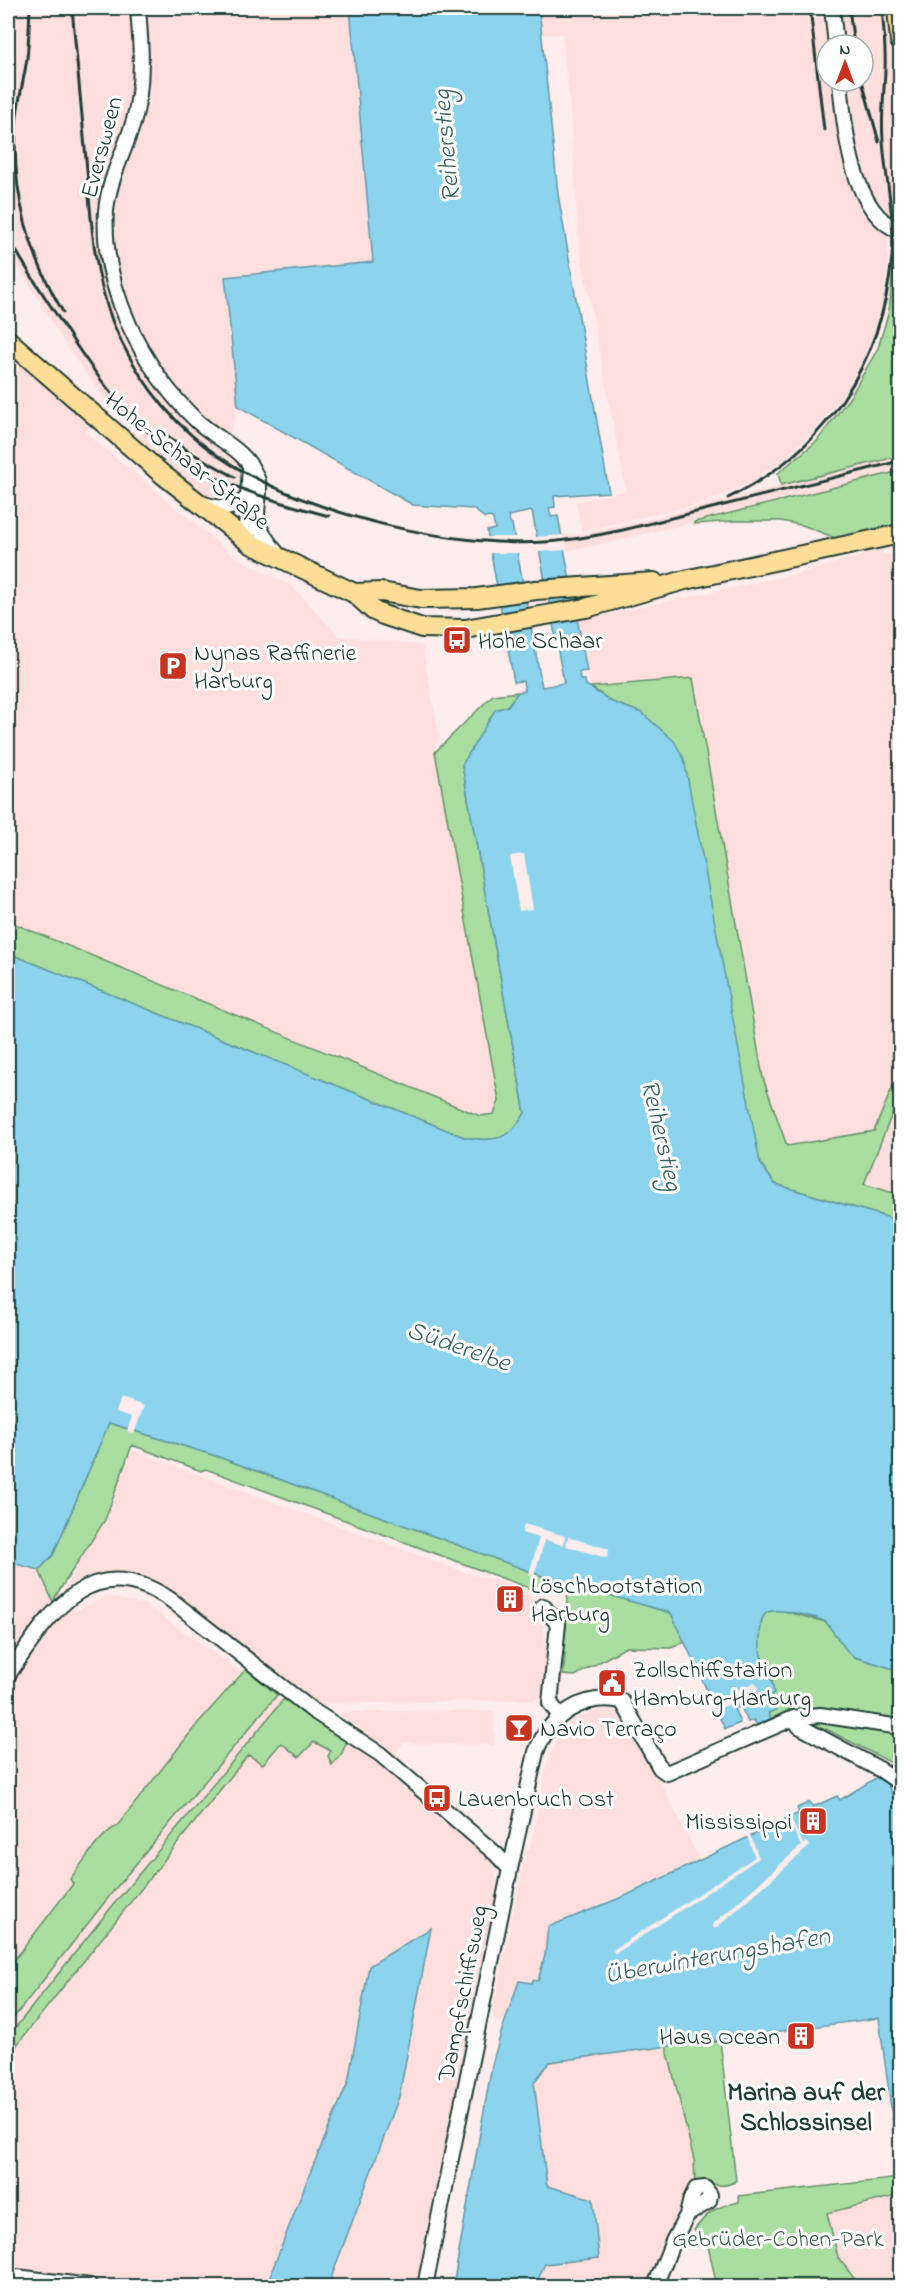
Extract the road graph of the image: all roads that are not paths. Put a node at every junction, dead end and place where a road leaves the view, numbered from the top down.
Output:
1 (138, 8) edge
2 (832, 8) edge
3 (897, 8) edge
4 (835, 33) edge
5 (900, 41) edge
6 (842, 93) edge
7 (900, 231) edge
8 (8, 340) edge
9 (250, 465) junction
10 (249, 496) junction
11 (196, 501) junction
12 (257, 517) junction
13 (244, 534) junction
14 (900, 534) edge
15 (283, 561) junction
16 (685, 580) junction
17 (354, 593) junction
18 (543, 1606) dead end
19 (8, 1675) edge
20 (560, 1716) junction
21 (794, 1718) junction
22 (900, 1727) edge
23 (900, 1783) edge
24 (510, 1869) junction
25 (687, 2215) dead end
26 (8, 2276) edge
27 (90, 2286) edge
28 (425, 2286) edge
29 (655, 2286) edge

1 - 9 street, Eversween
2 - 4 street
3 - 5 main road
6 - 7 street
8 - 11 main road, Hohe-Schaar-Straße
9 - 10 street
9 - 12 street, Eversween
10 - 11 street
10 - 13 street
11 - 13 main road, Hohe-Schaar-Straße
12 - 13 street
12 - 15 street
13 - 15 main road, Hohe-Schaar-Straße
14 - 16 main road, Hohe-Schaar-Straße
15 - 17 main road, Hohe-Schaar-Straße
16 - 17 main road, Hohe-Schaar-Straße
16 - 17 main road, Hohe-Schaar-Straße
18 - 20 street
19 - 24 street
20 - 21 street, Dampfschiffsweg
20 - 24 street, Dampfschiffsweg
21 - 22 street
21 - 23 street
24 - 28 street, Dampfschiffsweg
25 - 29 street
26 - 27 street

